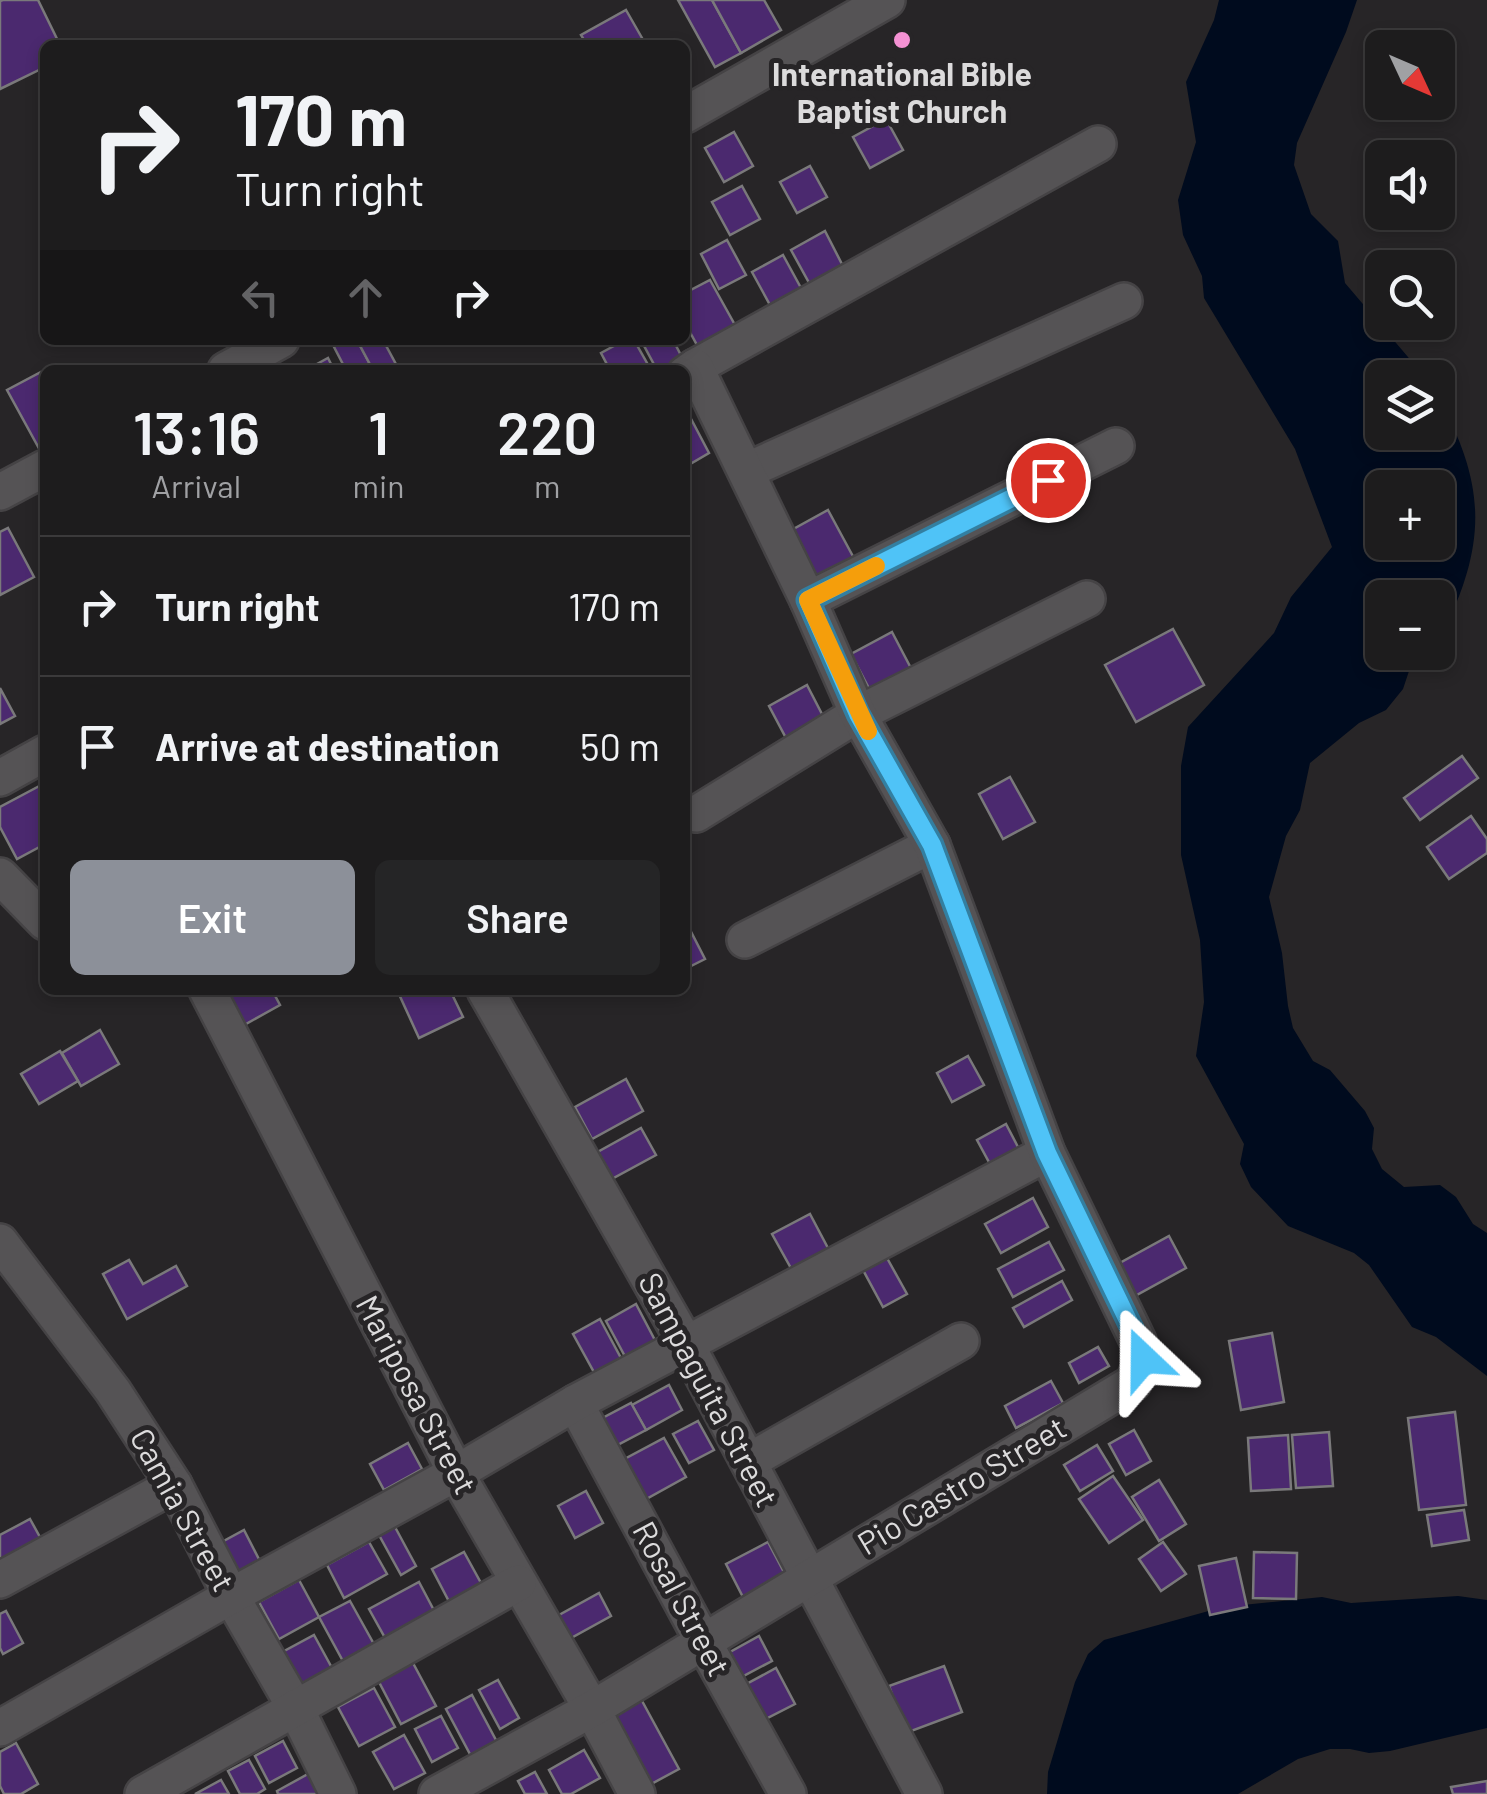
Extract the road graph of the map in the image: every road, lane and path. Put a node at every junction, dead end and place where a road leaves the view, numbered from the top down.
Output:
1 (887, 0) edge
2 (690, 112) edge
3 (1098, 144) dead end
4 (1124, 301) dead end
5 (273, 345) edge
6 (235, 365) edge
7 (690, 370) edge
8 (1116, 446) dead end
9 (40, 471) edge
10 (746, 472) junction
11 (0, 492) edge
12 (1087, 599) dead end
13 (808, 600) junction
14 (858, 714) junction
15 (40, 756) edge
16 (0, 778) edge
17 (696, 814) dead end
18 (932, 845) junction
19 (0, 876) edge
20 (40, 917) edge
21 (745, 940) dead end
22 (211, 995) edge
23 (488, 995) edge
24 (1047, 1153) junction
25 (0, 1242) edge
26 (960, 1341) dead end
27 (686, 1344) junction
28 (576, 1403) junction
29 (749, 1461) junction
30 (456, 1473) junction
31 (174, 1485) junction
32 (808, 1579) junction
33 (0, 1580) edge
34 (518, 1583) junction
35 (231, 1596) junction
36 (704, 1643) junction
37 (296, 1709) junction
38 (592, 1710) junction
39 (0, 1728) edge
40 (482, 1783) edge
41 (144, 1794) edge
42 (338, 1794) edge
43 (438, 1794) edge
44 (637, 1794) edge
45 (788, 1794) edge
46 (924, 1794) edge

1 - 2 street
3 - 7 street
4 - 10 street
5 - 6 street
7 - 10 street, Pio Castro Street
8 - 13 street
9 - 11 street
10 - 13 street, Pio Castro Street
12 - 14 street
13 - 14 street, Pio Castro Street
14 - 17 street
14 - 18 street, Pio Castro Street
15 - 16 street
18 - 21 street
18 - 24 street, Pio Castro Street
19 - 20 street
22 - 30 street, Mariposa Street
23 - 27 street, Sampaguita Street
24 - 27 street
24 - 32 street, Pio Castro Street
25 - 31 street, Camia Street
26 - 29 street
27 - 28 street
27 - 29 street, Sampaguita Street
28 - 30 street
28 - 36 street, Rosal Street
29 - 32 street, Sampaguita Street
30 - 34 street, Mariposa Street
30 - 35 street
31 - 33 street
31 - 35 street, Camia Street
32 - 36 street, Pio Castro Street
32 - 46 street, Sampaguita Street
34 - 37 street
34 - 38 street, Mariposa Street
35 - 37 street, Camia Street
35 - 39 street
36 - 38 street, Pio Castro Street
36 - 45 street, Rosal Street
37 - 41 street
37 - 42 street, Camia Street
38 - 40 street, Pio Castro Street
38 - 44 street, Mariposa Street
40 - 43 street, Pio Castro Street

